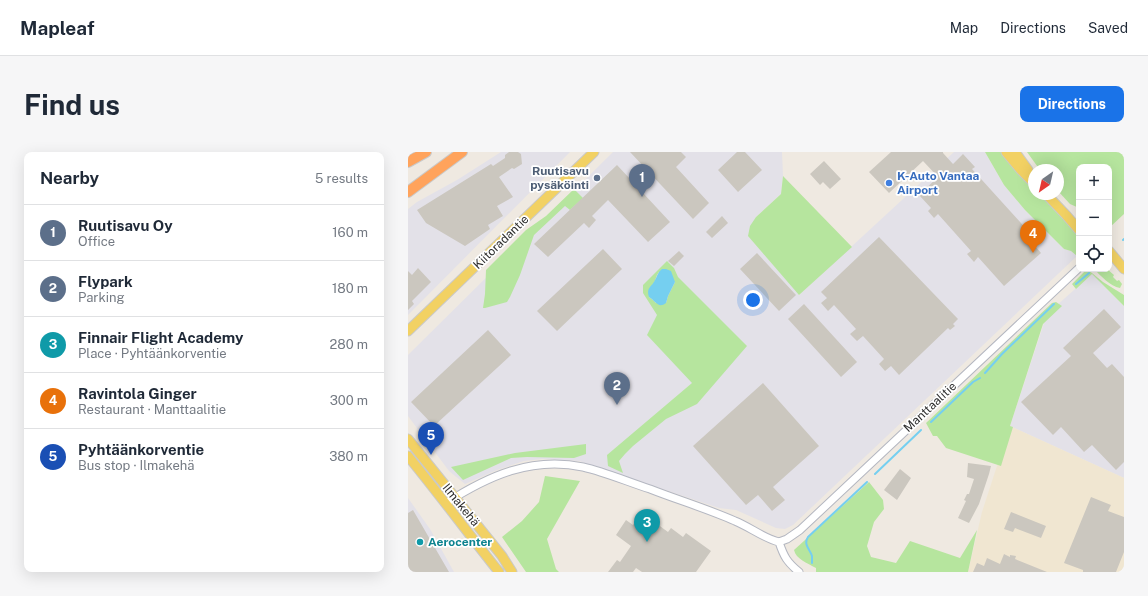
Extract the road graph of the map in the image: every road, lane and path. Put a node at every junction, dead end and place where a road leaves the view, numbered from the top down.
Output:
1 (426, 152) edge
2 (462, 152) edge
3 (594, 152) edge
4 (1006, 152) edge
5 (1015, 152) edge
6 (408, 162) edge
7 (1028, 170) edge
8 (1028, 176) edge
9 (408, 192) edge
10 (1052, 200) edge
11 (1066, 215) junction
12 (1076, 223) edge
13 (1076, 227) edge
14 (1112, 255) edge
15 (1112, 263) edge
16 (1124, 269) edge
17 (1076, 270) edge
18 (1124, 272) edge
19 (408, 331) edge
20 (408, 439) edge
21 (408, 456) edge
22 (455, 497) junction
23 (446, 503) junction
24 (779, 542) junction
25 (499, 572) edge
26 (512, 572) edge
27 (799, 572) edge

1 - 6 highway
2 - 9 highway
3 - 19 main road, Kiitoradantie
4 - 8 main road
5 - 7 main road
10 - 11 main road
11 - 12 main road
11 - 13 main road
14 - 16 main road
15 - 18 main road
17 - 24 street, Manttaalitie
20 - 22 main road, Ilmakehä
21 - 23 main road, Ilmakehä
22 - 23 street
22 - 24 street
22 - 26 main road, Ilmakehä
23 - 25 main road, Ilmakehä
24 - 27 street

